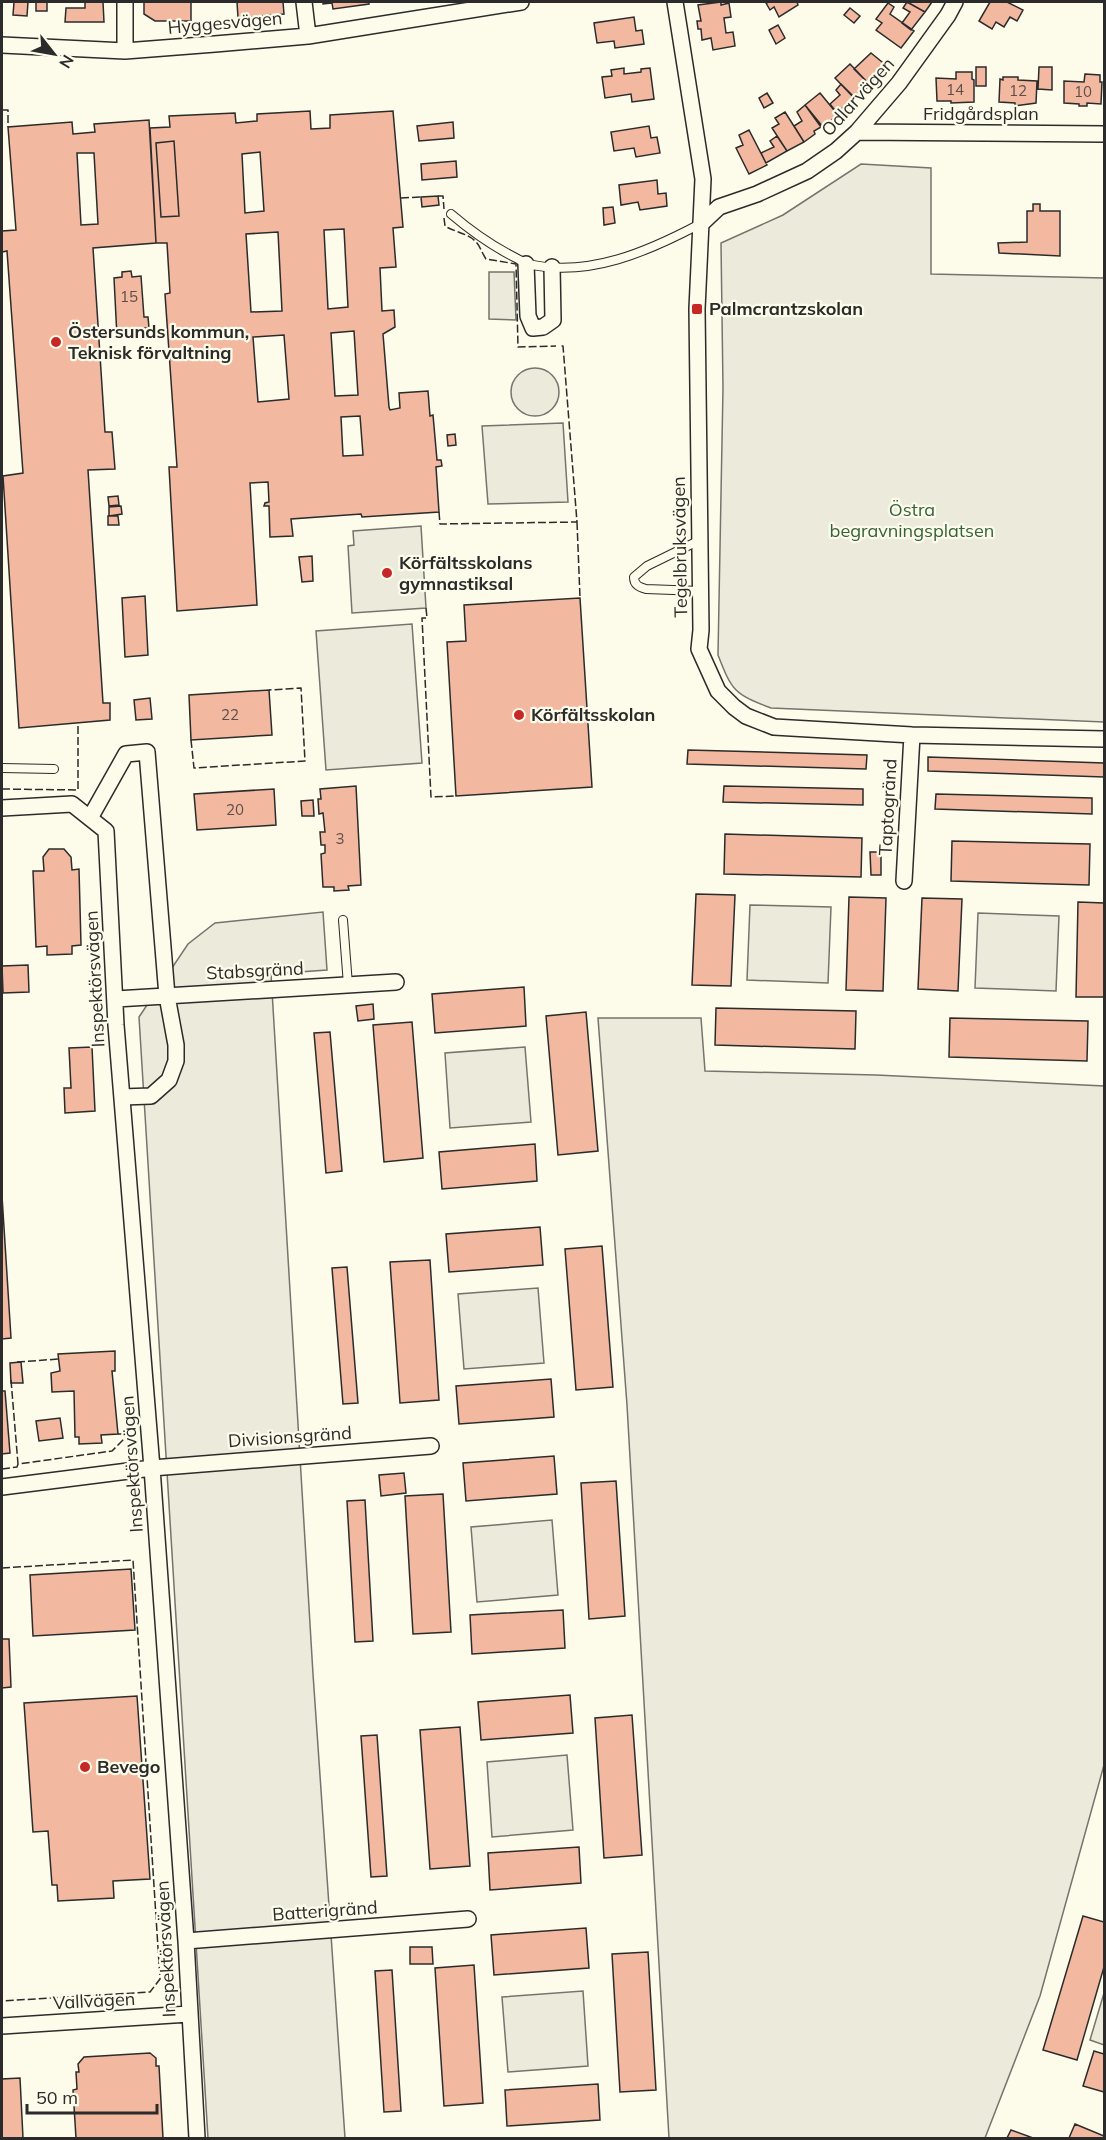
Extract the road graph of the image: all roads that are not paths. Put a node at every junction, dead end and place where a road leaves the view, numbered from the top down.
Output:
1 (125, 2) edge
2 (304, 2) edge
3 (521, 2) edge
4 (675, 2) edge
5 (955, 2) edge
6 (486, 4) edge
7 (308, 36) junction
8 (2, 45) edge
9 (125, 51) junction
10 (857, 132) junction
11 (1104, 134) edge
12 (451, 214) dead end
13 (702, 223) junction
14 (526, 264) junction
15 (552, 267) junction
16 (700, 540) junction
17 (700, 591) junction
18 (912, 735) junction
19 (1104, 740) edge
20 (2, 768) edge
21 (54, 769) dead end
22 (2, 808) edge
23 (90, 818) junction
24 (904, 881) dead end
25 (343, 920) dead end
26 (396, 982) dead end
27 (348, 985) junction
28 (166, 996) junction
29 (116, 999) junction
30 (122, 1097) junction
31 (431, 1446) dead end
32 (152, 1468) junction
33 (2, 1487) edge
34 (468, 1919) dead end
35 (186, 1941) junction
36 (189, 2014) junction
37 (2, 2025) edge
38 (197, 2139) edge

1 - 9 street
2 - 7 street
3 - 6 street, Hyggesvägen
4 - 13 street, Tegelbruksvägen
5 - 10 street, Odlarvägen
6 - 7 street, Hyggesvägen
7 - 9 street, Hyggesvägen
8 - 9 street, Hyggesvägen
10 - 11 street, Fridgårdsplan
10 - 13 street, Odlarvägen
12 - 14 lane
13 - 15 lane
13 - 16 street, Tegelbruksvägen
14 - 15 lane
14 - 15 street
16 - 17 street, Tegelbruksvägen
16 - 17 lane
17 - 18 street, Tegelbruksvägen
18 - 19 street, Tegelbruksvägen
18 - 24 street, Taptogränd
20 - 21 lane
22 - 23 street, Inspektörsvägen
23 - 28 street
23 - 29 street, Inspektörsvägen
25 - 27 lane
26 - 27 street, Stabsgränd
27 - 28 street, Stabsgränd
28 - 29 street, Stabsgränd
28 - 30 street
29 - 30 street, Inspektörsvägen
30 - 32 street, Inspektörsvägen
31 - 32 street, Divisionsgränd
32 - 33 street, Divisionsgränd
32 - 35 street, Inspektörsvägen
34 - 35 street, Batterigränd
35 - 36 street, Inspektörsvägen
36 - 37 street, Vallvägen
36 - 38 street, Inspektörsvägen

